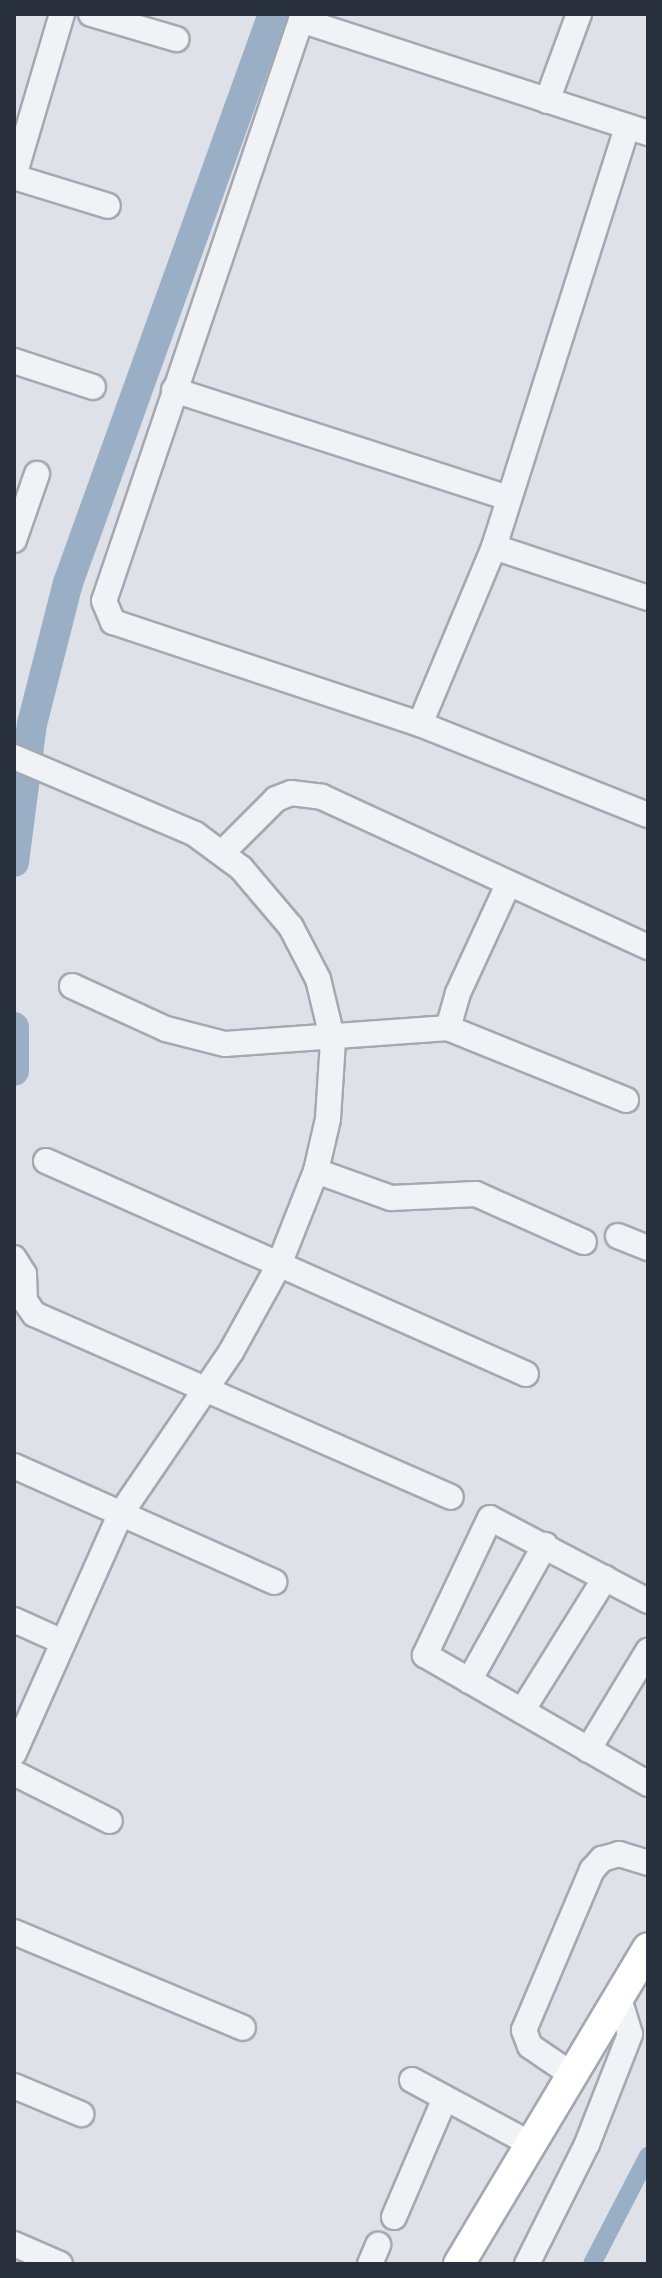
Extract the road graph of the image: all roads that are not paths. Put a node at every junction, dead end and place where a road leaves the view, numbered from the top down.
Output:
1 (62, 14) edge
2 (91, 14) edge
3 (579, 14) edge
4 (303, 17) edge
5 (176, 39) dead end
6 (547, 101) junction
7 (638, 130) edge
8 (14, 176) edge
9 (108, 206) dead end
10 (14, 361) edge
11 (93, 387) dead end
12 (174, 390) junction
13 (37, 474) dead end
14 (509, 498) junction
15 (14, 540) edge
16 (494, 547) junction
17 (648, 598) edge
18 (420, 724) junction
19 (14, 757) edge
20 (648, 815) edge
21 (223, 852) junction
22 (508, 885) junction
23 (648, 947) edge
24 (72, 986) dead end
25 (448, 1028) junction
26 (333, 1041) junction
27 (626, 1100) dead end
28 (46, 1161) dead end
29 (316, 1171) junction
30 (618, 1236) dead end
31 (584, 1242) dead end
32 (648, 1248) edge
33 (14, 1258) edge
34 (279, 1265) junction
35 (526, 1374) dead end
36 (206, 1388) junction
37 (14, 1466) edge
38 (451, 1497) dead end
39 (120, 1515) junction
40 (545, 1545) junction
41 (605, 1578) junction
42 (274, 1582) dead end
43 (648, 1601) edge
44 (14, 1620) edge
45 (63, 1642) junction
46 (648, 1651) edge
47 (469, 1681) junction
48 (522, 1711) junction
49 (588, 1750) junction
50 (14, 1753) edge
51 (14, 1773) edge
52 (648, 1784) edge
53 (110, 1821) dead end
54 (648, 1863) edge
55 (14, 1932) edge
56 (648, 1948) edge
57 (648, 1991) edge
58 (622, 2008) junction
59 (243, 2028) dead end
60 (590, 2042) junction
61 (571, 2074) junction
62 (412, 2080) dead end
63 (14, 2086) edge
64 (445, 2098) junction
65 (81, 2114) dead end
66 (529, 2143) junction
67 (394, 2217) dead end
68 (14, 2244) edge
69 (60, 2264) edge
70 (459, 2264) edge
71 (527, 2264) edge

1 - 8 street
2 - 5 street
3 - 6 street
4 - 6 street
4 - 12 street
6 - 7 street
7 - 14 street
8 - 9 street
10 - 11 street
12 - 14 street
12 - 18 street
13 - 15 street
14 - 16 street
16 - 17 street
16 - 18 street
18 - 20 street
19 - 21 street
21 - 22 street
21 - 26 street
22 - 23 street
22 - 25 street
24 - 26 street
25 - 26 street
25 - 27 street
26 - 29 street
28 - 34 street
29 - 31 street
29 - 34 street
30 - 32 street
33 - 36 street
34 - 35 street
34 - 36 street
36 - 38 street
36 - 39 street
37 - 39 street
39 - 42 street
39 - 45 street
40 - 41 street
40 - 47 street
40 - 47 street
41 - 43 street
41 - 48 street
44 - 45 street
45 - 50 street
46 - 49 street
47 - 48 street
48 - 49 street
49 - 52 street
51 - 53 street
54 - 61 street
55 - 59 street
56 - 60 main road
57 - 58 main road
58 - 60 main road
58 - 71 street
60 - 61 main road
61 - 66 main road
62 - 64 street
63 - 65 street
64 - 66 street
64 - 67 street
66 - 70 main road
68 - 69 street

